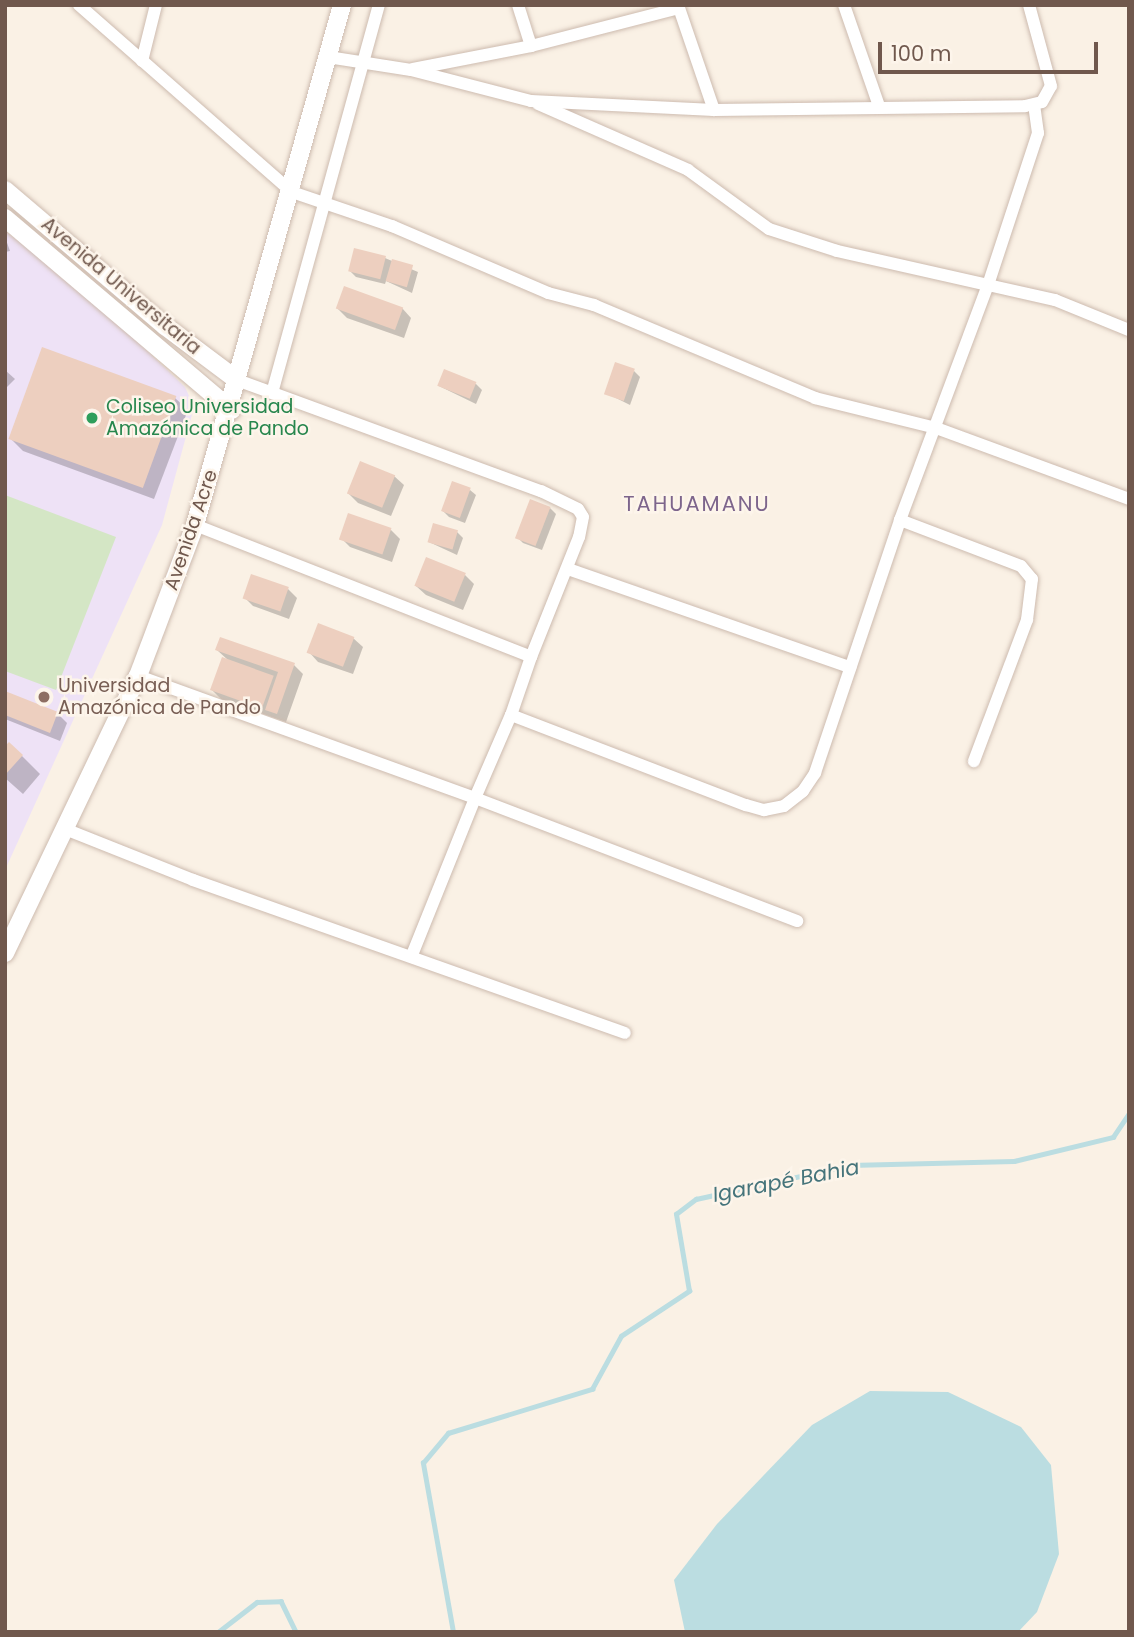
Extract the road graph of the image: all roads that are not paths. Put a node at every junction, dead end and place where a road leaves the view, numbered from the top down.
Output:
1 (79, 5) edge
2 (156, 5) edge
3 (342, 5) edge
4 (379, 5) edge
5 (518, 5) edge
6 (845, 5) edge
7 (1030, 5) edge
8 (679, 6) edge
9 (531, 46) junction
10 (328, 57) junction
11 (142, 61) junction
12 (363, 62) junction
13 (411, 70) junction
14 (531, 101) junction
15 (1034, 104) junction
16 (879, 106) junction
17 (714, 110) junction
18 (5, 190) edge
19 (292, 192) junction
20 (325, 203) junction
21 (5, 218) edge
22 (45, 223) junction
23 (32, 242) junction
24 (988, 285) junction
25 (1129, 330) edge
26 (237, 380) junction
27 (272, 393) junction
28 (230, 410) junction
29 (936, 428) junction
30 (1129, 499) edge
31 (900, 520) junction
32 (195, 525) junction
33 (568, 569) junction
34 (531, 657) junction
35 (850, 667) junction
36 (138, 676) junction
37 (511, 715) junction
38 (974, 761) dead end
39 (475, 798) junction
40 (65, 829) junction
41 (797, 921) dead end
42 (5, 953) edge
43 (412, 955) junction
44 (625, 1033) dead end

1 - 11 street
2 - 11 street
3 - 10 main road, Avenida Acre
4 - 12 street
5 - 9 street
6 - 16 street
7 - 15 street
8 - 9 street
8 - 17 street
9 - 13 street
10 - 12 street
10 - 19 main road, Avenida Acre
11 - 19 street
12 - 13 street
12 - 20 street
13 - 14 street
14 - 17 street
14 - 24 street
15 - 16 street
15 - 24 street
16 - 17 street
18 - 22 main road, Avenida Universitaria
19 - 20 street
19 - 26 main road, Avenida Acre
20 - 27 street
20 - 29 street
21 - 23 main road, Avenida Universitaria
22 - 23 main road
22 - 26 main road, Avenida Universitaria
23 - 28 main road, Avenida Universitaria
24 - 25 street
24 - 29 street
26 - 27 street
26 - 28 main road, Avenida Acre
27 - 33 street
28 - 32 main road, Avenida Acre
29 - 30 street
29 - 31 street
31 - 35 street
31 - 38 street
32 - 34 street
32 - 36 main road, Avenida Acre
33 - 34 street
33 - 35 street
34 - 37 street
35 - 37 street
36 - 39 street
36 - 40 main road, Avenida Acre
37 - 39 street
39 - 41 street
39 - 43 street
40 - 42 main road, Avenida Acre
40 - 43 street
43 - 44 street

